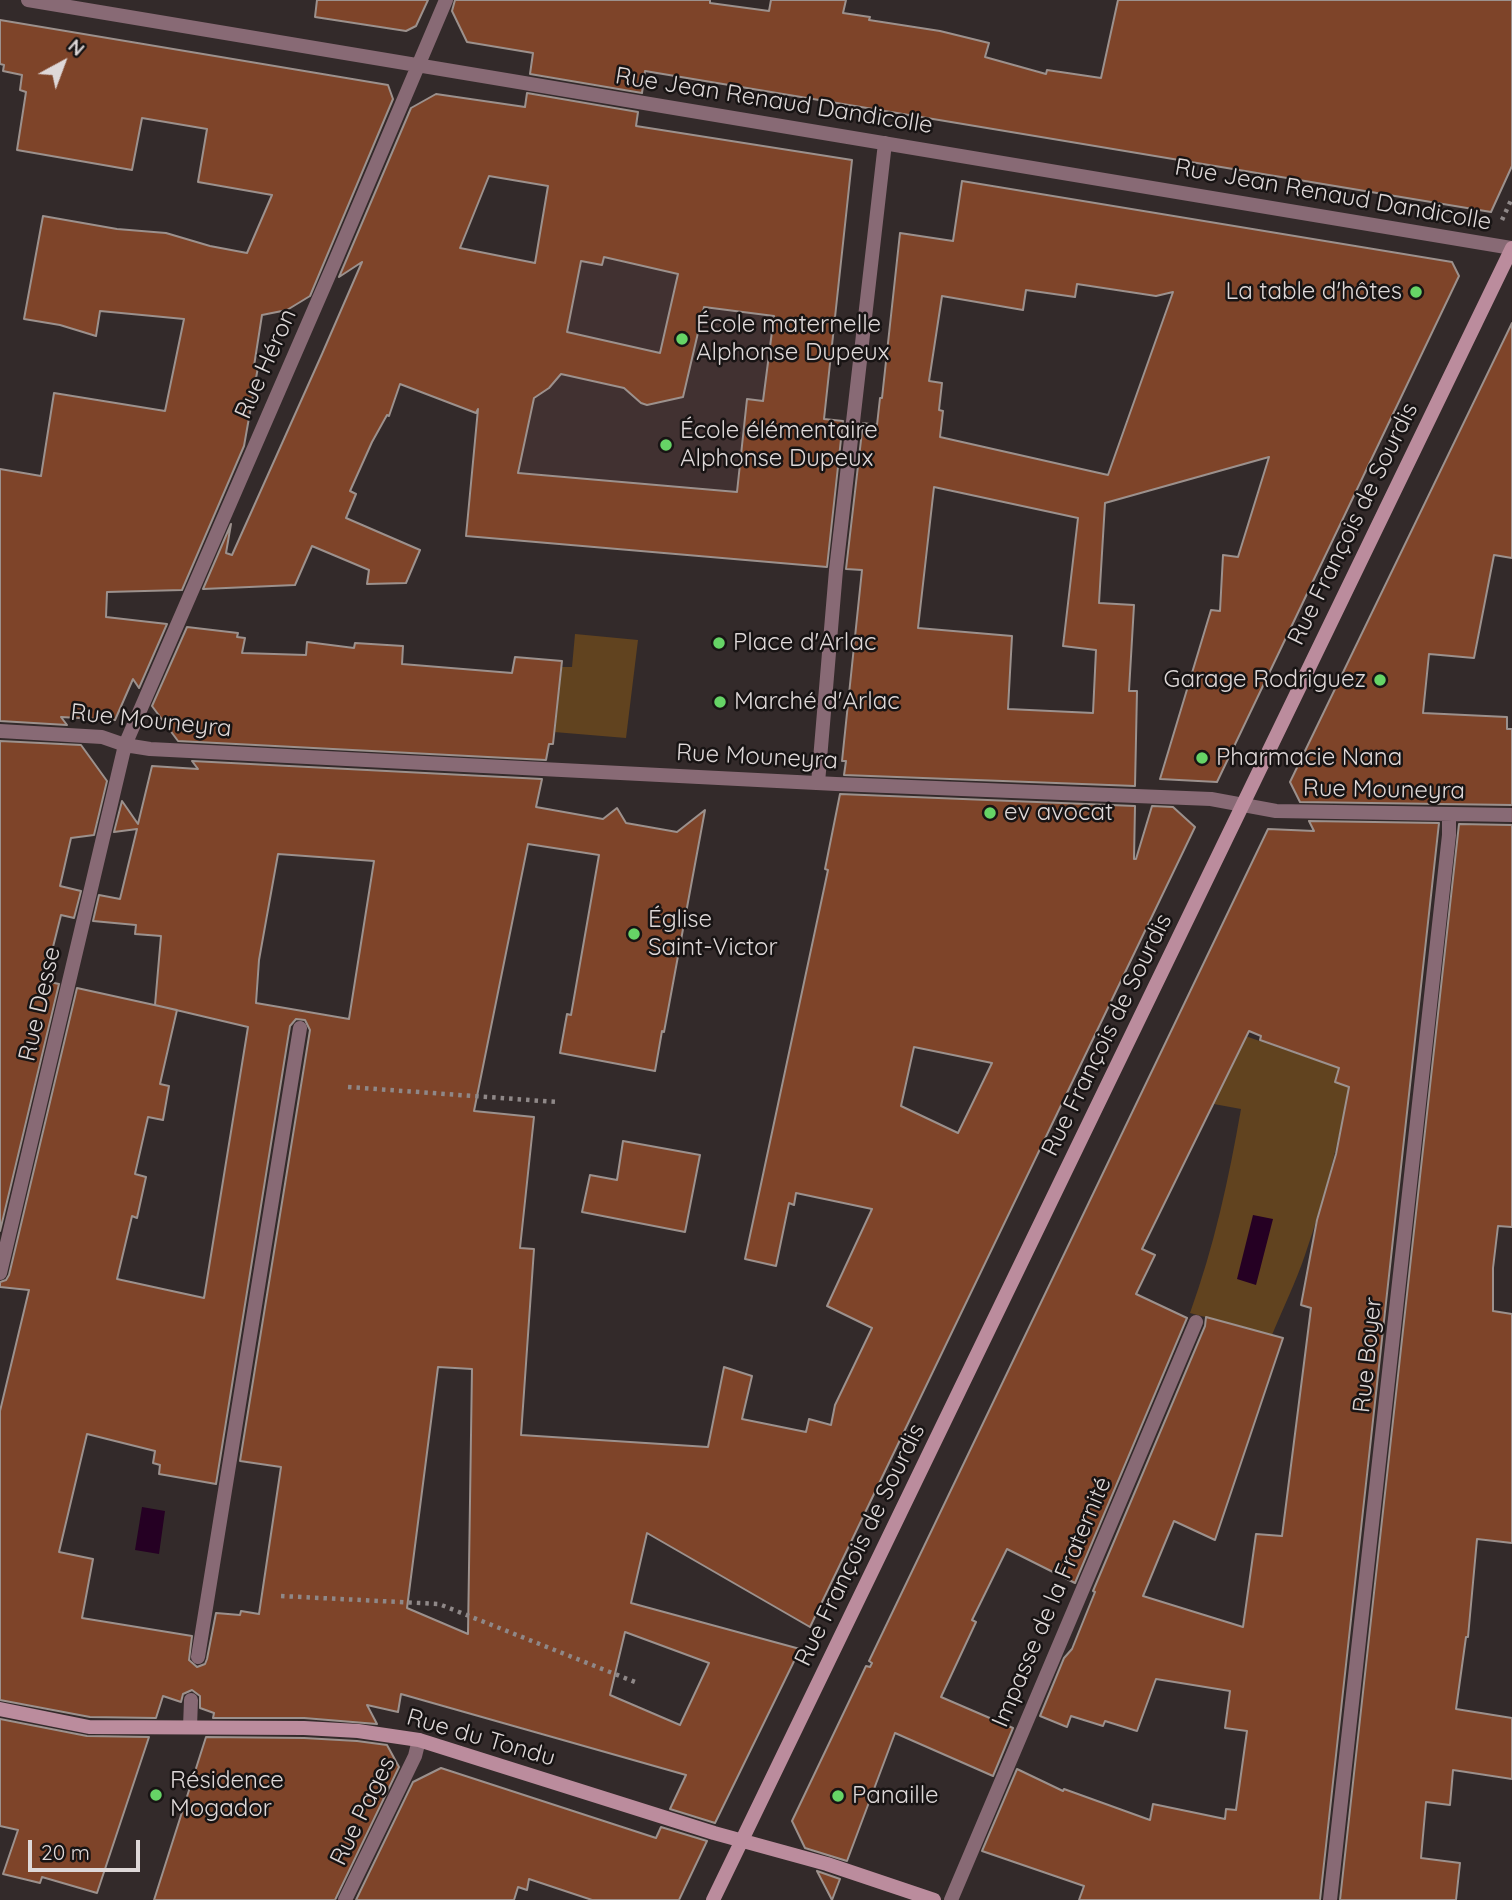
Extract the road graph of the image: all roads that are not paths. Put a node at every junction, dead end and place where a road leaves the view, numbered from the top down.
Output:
1 (28, 0) edge
2 (446, 0) edge
3 (418, 64) junction
4 (886, 143) junction
5 (1512, 248) edge
6 (0, 732) edge
7 (125, 745) junction
8 (818, 783) junction
9 (1242, 807) junction
10 (1449, 815) junction
11 (1512, 816) edge
12 (300, 1028) dead end
13 (0, 1273) edge
14 (1196, 1322) dead end
15 (198, 1657) dead end
16 (191, 1700) dead end
17 (0, 1709) edge
18 (190, 1727) junction
19 (419, 1740) junction
20 (743, 1841) junction
21 (345, 1900) edge
22 (713, 1900) edge
23 (934, 1900) edge
24 (951, 1900) edge
25 (1330, 1900) edge

1 - 3 street, Rue Jean Renaud Dandicolle
2 - 3 street, Rue Héron
3 - 4 street, Rue Jean Renaud Dandicolle
3 - 7 street, Rue Héron
4 - 5 street, Rue Jean Renaud Dandicolle
4 - 8 street
5 - 9 street, Rue François de Sourdis
6 - 7 street, Rue Mouneyra
7 - 8 street, Rue Mouneyra
7 - 13 street, Rue Desse
8 - 9 street, Rue Mouneyra
9 - 10 street, Rue Mouneyra
9 - 20 street, Rue François de Sourdis
10 - 11 street, Rue Mouneyra
10 - 25 street, Rue Boyer
12 - 15 street
14 - 24 street, Impasse de la Fraternité
16 - 18 street
17 - 18 street, Rue du Tondu
18 - 19 street, Rue du Tondu
19 - 20 street, Rue du Tondu
19 - 21 street, Rue Pages
20 - 22 street, Rue François de Sourdis
20 - 23 street, Rue du Tondu

